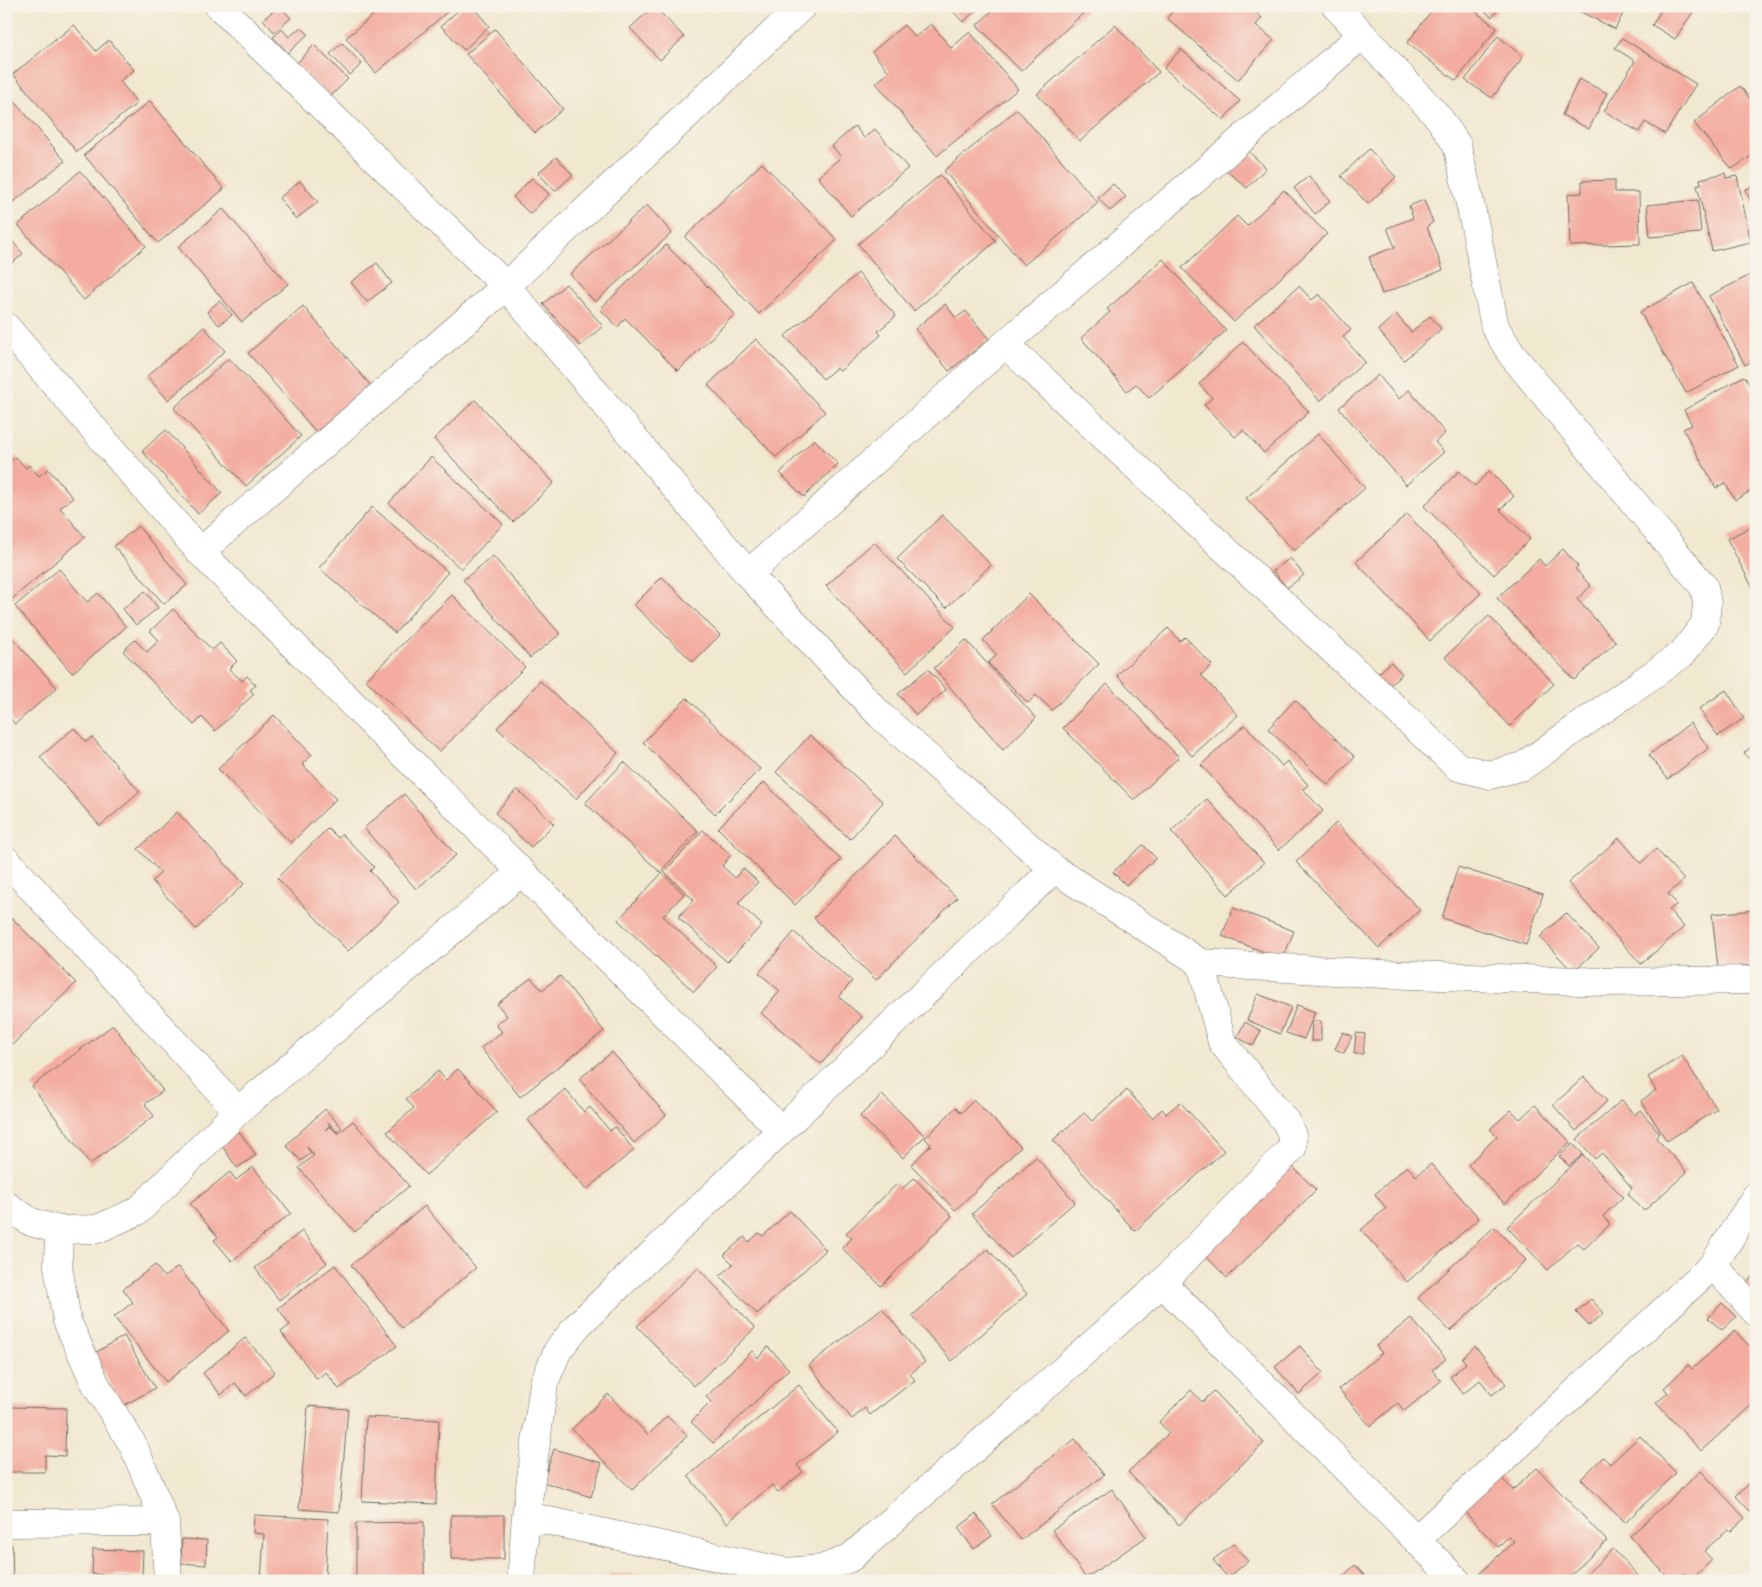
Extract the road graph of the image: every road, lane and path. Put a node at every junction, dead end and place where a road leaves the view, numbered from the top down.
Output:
1 (219, 6) edge
2 (802, 6) edge
3 (1336, 6) edge
4 (1362, 35) junction
5 (506, 286) junction
6 (6, 327) edge
7 (1005, 344) junction
8 (200, 552) junction
9 (748, 574) junction
10 (6, 860) edge
11 (1054, 869) junction
12 (521, 872) junction
13 (1201, 963) junction
14 (1756, 980) edge
15 (238, 1111) junction
16 (781, 1130) junction
17 (1756, 1196) edge
18 (6, 1205) edge
19 (59, 1230) junction
20 (1713, 1265) junction
21 (1162, 1283) junction
22 (1756, 1312) edge
23 (526, 1516) junction
24 (165, 1522) junction
25 (6, 1523) edge
26 (1417, 1539) junction
27 (168, 1581) edge
28 (521, 1581) edge
29 (1457, 1581) edge

1 - 5 street
2 - 5 street
3 - 4 street
4 - 7 street
4 - 7 street
5 - 8 street
5 - 9 street
6 - 8 street
7 - 9 street
8 - 12 street
9 - 11 street
10 - 15 street
11 - 13 street
11 - 16 street
12 - 15 street
12 - 16 street
13 - 14 street
13 - 21 street
15 - 19 street
16 - 23 street
17 - 20 street
18 - 19 street
19 - 24 street
20 - 22 street
20 - 26 street
21 - 23 street
21 - 26 street
23 - 28 street
24 - 25 street
24 - 27 street
26 - 29 street

